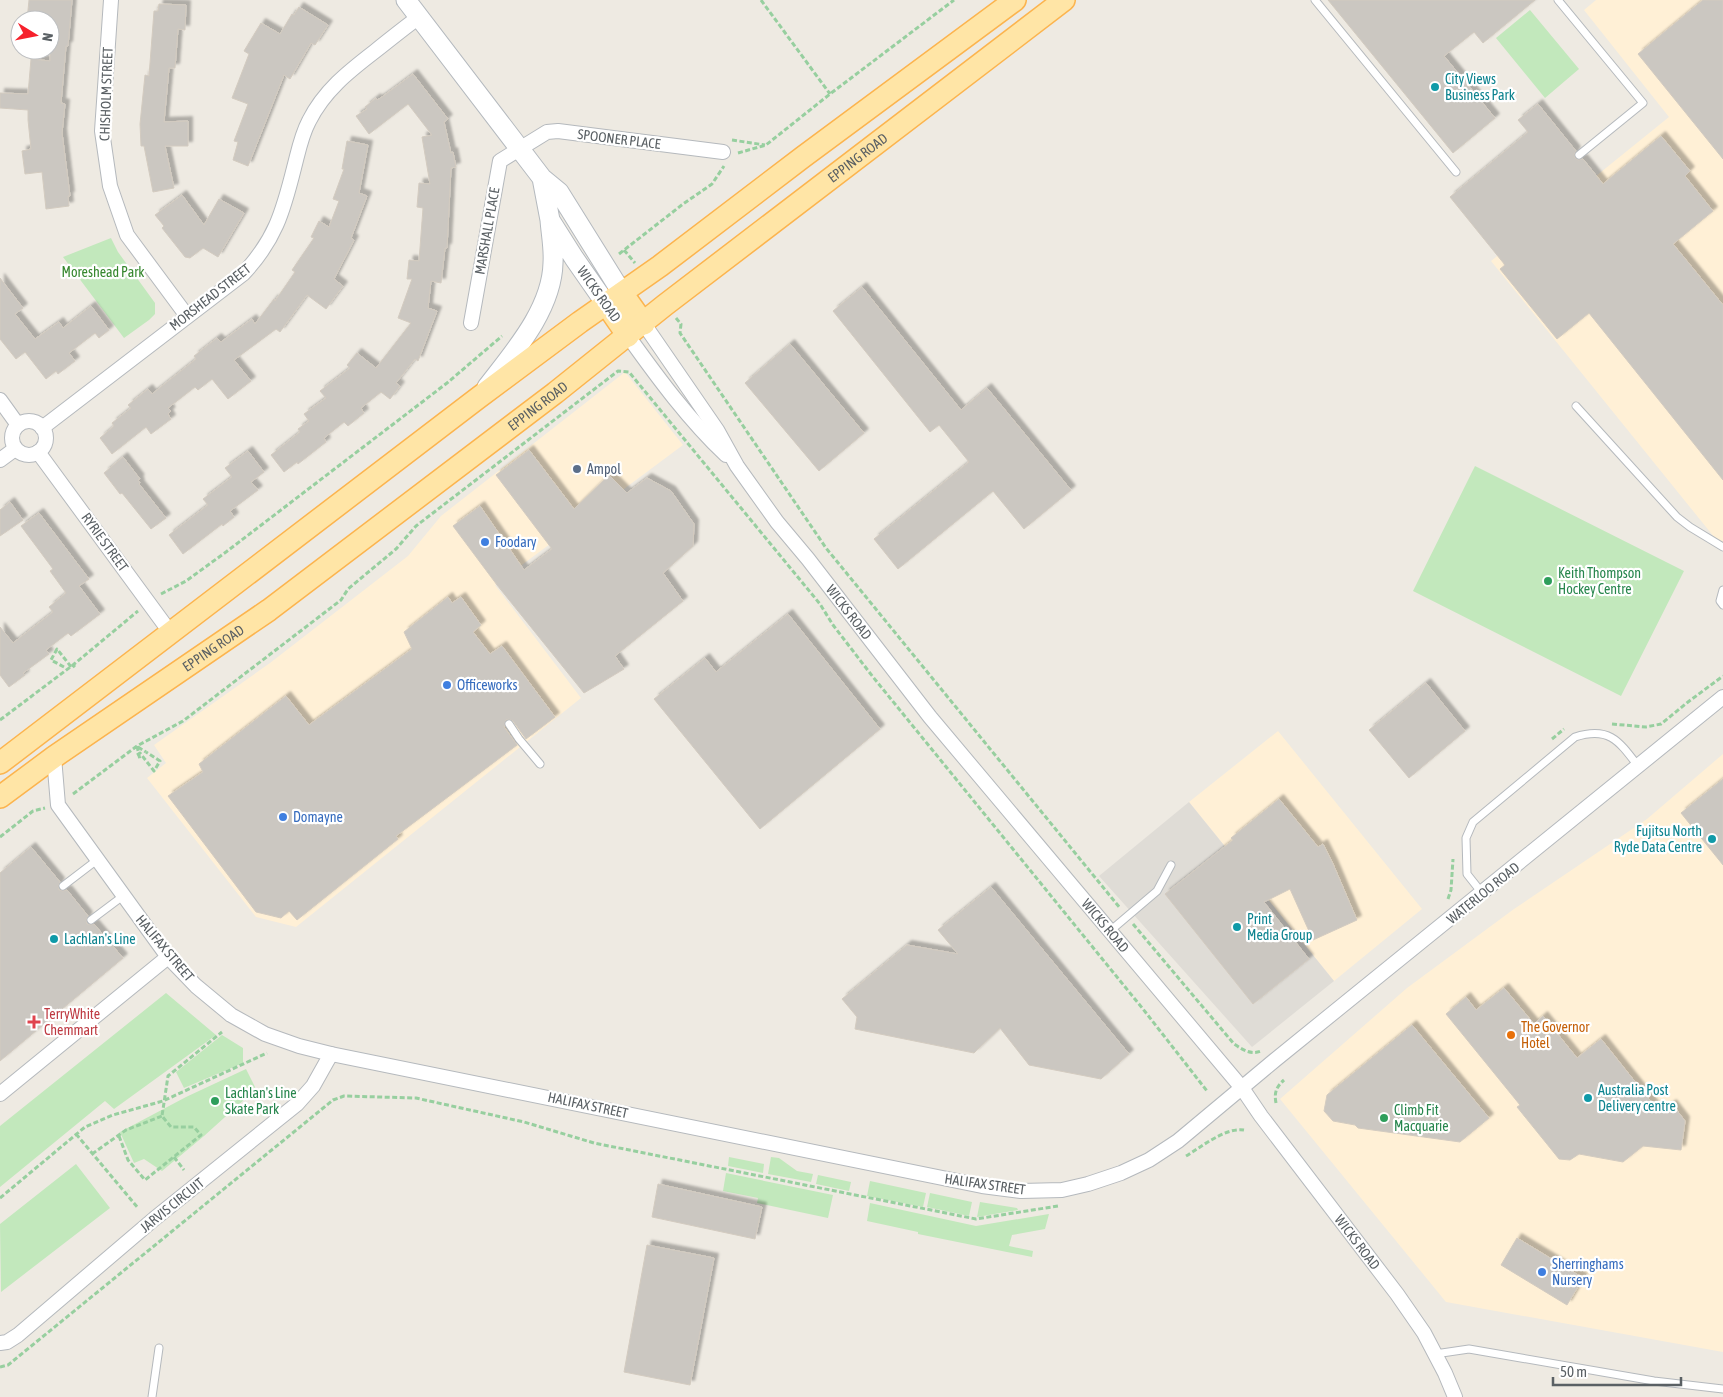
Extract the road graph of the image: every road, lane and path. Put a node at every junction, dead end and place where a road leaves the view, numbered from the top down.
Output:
1 (111, 0) edge
2 (406, 0) edge
3 (761, 0) edge
4 (954, 0) edge
5 (1003, 0) edge
6 (1015, 0) edge
7 (1064, 0) edge
8 (1315, 0) edge
9 (1558, 0) edge
10 (419, 17) junction
11 (963, 40) junction
12 (830, 94) junction
13 (766, 145) junction
14 (520, 150) junction
15 (724, 154) junction
16 (1579, 154) dead end
17 (1456, 172) dead end
18 (542, 178) junction
19 (550, 220) junction
20 (645, 276) junction
21 (614, 298) junction
22 (666, 305) junction
23 (187, 316) junction
24 (471, 323) dead end
25 (636, 330) junction
26 (504, 334) dead end
27 (478, 398) junction
28 (0, 400) edge
29 (1576, 406) dead end
30 (18, 425) junction
31 (42, 428) junction
32 (15, 448) junction
33 (38, 452) junction
34 (0, 460) edge
35 (737, 466) junction
36 (1723, 547) edge
37 (1723, 590) edge
38 (150, 602) junction
39 (1723, 605) edge
40 (170, 632) junction
41 (73, 663) junction
42 (66, 668) junction
43 (1723, 676) edge
44 (1723, 697) edge
45 (0, 720) edge
46 (509, 724) dead end
47 (1610, 724) dead end
48 (1569, 726) dead end
49 (1545, 745) dead end
50 (137, 746) junction
51 (137, 755) dead end
52 (54, 757) junction
53 (140, 760) dead end
54 (0, 764) edge
55 (540, 764) dead end
56 (1638, 766) junction
57 (0, 797) edge
58 (1454, 855) dead end
59 (97, 860) junction
60 (1171, 865) dead end
61 (63, 886) dead end
62 (1482, 893) junction
63 (123, 896) junction
64 (1443, 907) dead end
65 (1127, 916) junction
66 (91, 920) dead end
67 (1110, 931) junction
68 (168, 956) junction
69 (222, 1032) dead end
70 (1262, 1050) dead end
71 (267, 1054) dead end
72 (331, 1054) junction
73 (1284, 1080) dead end
74 (1242, 1088) junction
75 (1207, 1091) dead end
76 (0, 1094) edge
77 (333, 1100) dead end
78 (164, 1101) junction
79 (1276, 1104) dead end
80 (162, 1116) junction
81 (76, 1134) junction
82 (119, 1136) junction
83 (92, 1154) junction
84 (174, 1158) junction
85 (184, 1170) dead end
86 (0, 1198) edge
87 (138, 1208) dead end
88 (0, 1343) edge
89 (159, 1348) dead end
90 (1435, 1354) junction
91 (0, 1367) edge
92 (1723, 1389) edge
93 (152, 1397) edge
94 (1455, 1397) edge

1 - 23 street, CHISHOLM STREET
2 - 10 main road, WICKS ROAD
3 - 12 path
4 - 12 path
5 - 11 main road
6 - 11 main road
7 - 22 main road, EPPING ROAD
8 - 17 lane
9 - 16 lane
10 - 14 main road, WICKS ROAD
10 - 23 street, MORSHEAD STREET
11 - 20 main road
12 - 13 path
13 - 15 path
13 - 15 path
14 - 15 street, SPOONER PLACE
14 - 18 main road, WICKS ROAD
14 - 24 street, MARSHALL PLACE
15 - 20 path
18 - 19 main road, WICKS ROAD
18 - 21 main road, WICKS ROAD
19 - 21 main road, WICKS ROAD
19 - 27 main road
20 - 21 main road
21 - 25 main road, WICKS ROAD
21 - 27 main road
22 - 25 main road, EPPING ROAD
22 - 65 path
23 - 31 street, MORSHEAD STREET
25 - 35 street, WICKS ROAD
25 - 35 street, WICKS ROAD
25 - 52 main road, EPPING ROAD
26 - 38 path
27 - 40 main road
28 - 30 street
29 - 36 lane
30 - 31 street
30 - 32 street
31 - 33 street
32 - 33 street
32 - 34 street
33 - 38 street, RYRIE STREET
35 - 67 street, WICKS ROAD
37 - 39 lane
38 - 40 street, RYRIE STREET
38 - 41 path
40 - 54 main road
41 - 42 path
41 - 42 path, bridge
42 - 45 path
43 - 47 path
44 - 56 street, WATERLOO ROAD
46 - 55 lane
48 - 49 path
50 - 51 path, bridge
50 - 53 path
50 - 75 path, WICKS ROAD
52 - 57 main road, EPPING ROAD
52 - 59 street, HALIFAX STREET
56 - 62 street, WATERLOO ROAD
56 - 62 lane
58 - 64 path
59 - 61 lane
59 - 63 street, HALIFAX STREET
60 - 65 lane
62 - 74 street, WATERLOO ROAD
63 - 66 lane
63 - 68 street, HALIFAX STREET
65 - 67 lane
65 - 70 path
67 - 74 street, WICKS ROAD
68 - 72 street, HALIFAX STREET
68 - 76 street
69 - 78 path
71 - 78 path
72 - 74 street, HALIFAX STREET
72 - 88 street, JARVIS CIRCUIT
73 - 79 path
74 - 90 street, WICKS ROAD
77 - 91 path
78 - 80 path
78 - 81 path
80 - 82 path
80 - 84 path
81 - 83 path
81 - 86 path
82 - 83 path
82 - 84 path
83 - 87 path
84 - 85 path
89 - 93 lane
90 - 92 lane
90 - 94 street, WICKS ROAD

